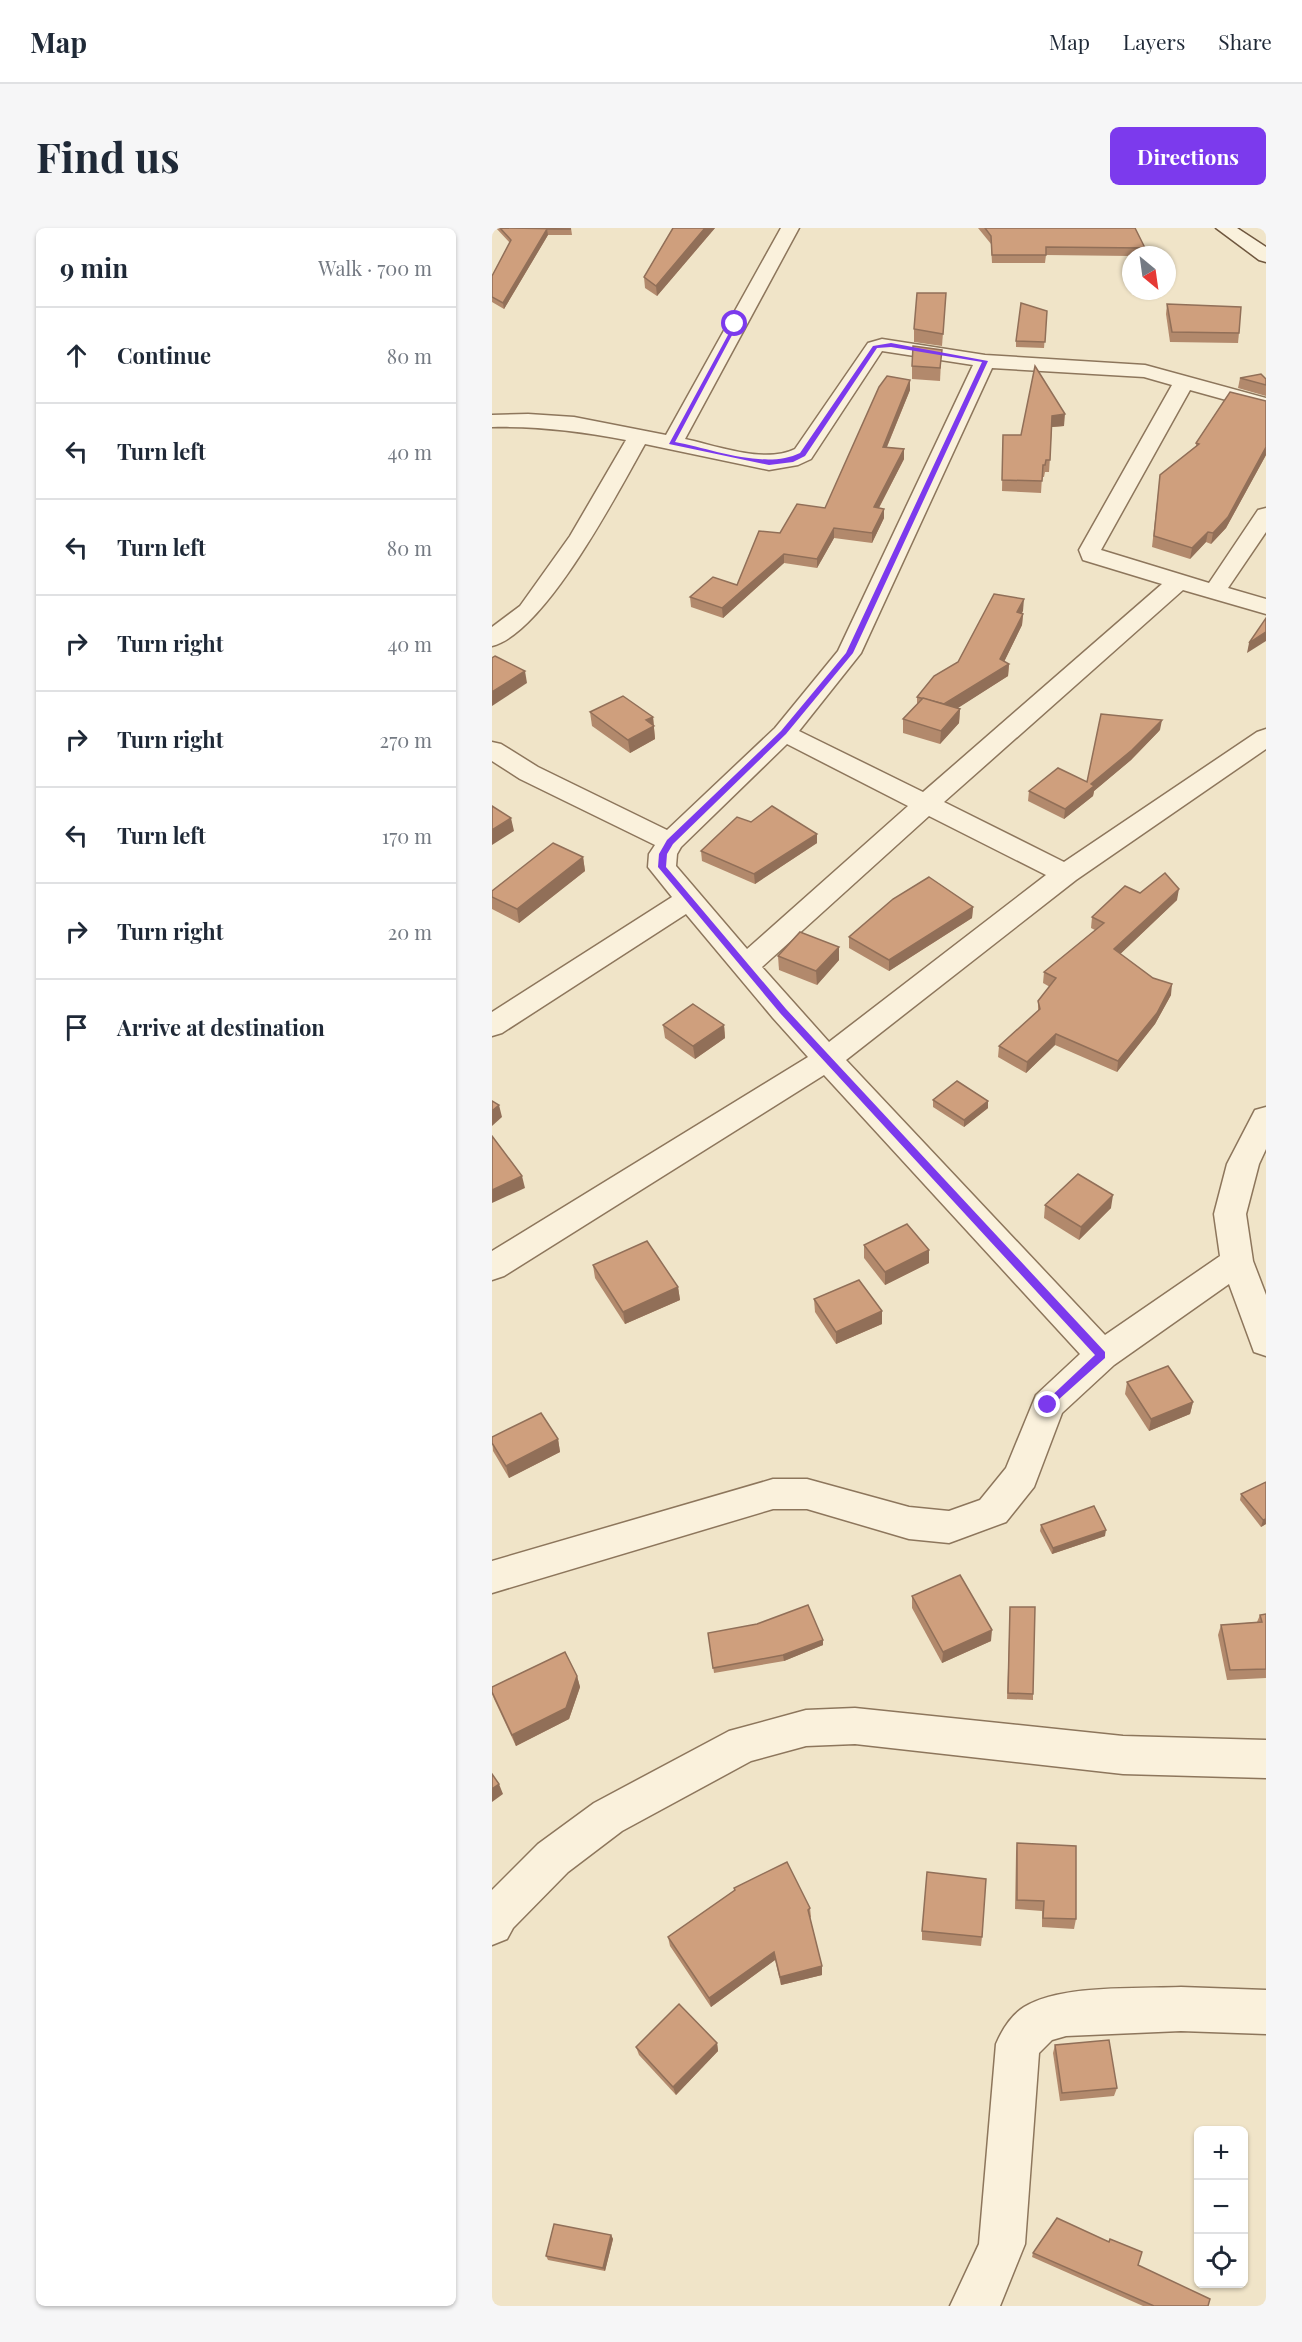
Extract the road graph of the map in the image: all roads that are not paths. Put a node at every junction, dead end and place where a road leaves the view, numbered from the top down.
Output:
1 (790, 228) edge
2 (1225, 228) edge
3 (1266, 256) edge
4 (985, 361) junction
5 (1185, 381) junction
6 (1266, 405) edge
7 (492, 421) edge
8 (639, 436) junction
9 (672, 443) junction
10 (1266, 515) edge
11 (1179, 581) junction
12 (1214, 592) junction
13 (1266, 607) edge
14 (492, 639) edge
15 (784, 733) junction
16 (1266, 737) edge
17 (492, 750) edge
18 (927, 802) junction
19 (670, 842) junction
20 (1066, 874) junction
21 (689, 899) junction
22 (746, 966) junction
23 (492, 1026) edge
24 (827, 1059) junction
25 (1266, 1118) edge
26 (1237, 1261) junction
27 (492, 1267) edge
28 (1260, 1307) edge
29 (1266, 1342) edge
30 (1101, 1355) junction
31 (492, 1577) edge
32 (1266, 1759) edge
33 (492, 1924) edge
34 (1266, 2012) edge
35 (974, 2306) edge

1 - 9 street
2 - 3 street
4 - 5 street
4 - 9 street
4 - 15 street
5 - 6 street
5 - 11 street
7 - 8 street
8 - 9 street
8 - 14 street
10 - 12 street
11 - 12 street
11 - 18 street
12 - 13 street
15 - 18 street
15 - 19 street
16 - 20 street
17 - 19 street
18 - 20 street
18 - 22 street
19 - 21 street
20 - 24 street
21 - 22 street
21 - 23 street
22 - 24 street
24 - 27 street
24 - 30 street
25 - 26 street
26 - 28 street
26 - 30 street
28 - 29 street
30 - 31 street
32 - 33 street
34 - 35 street

